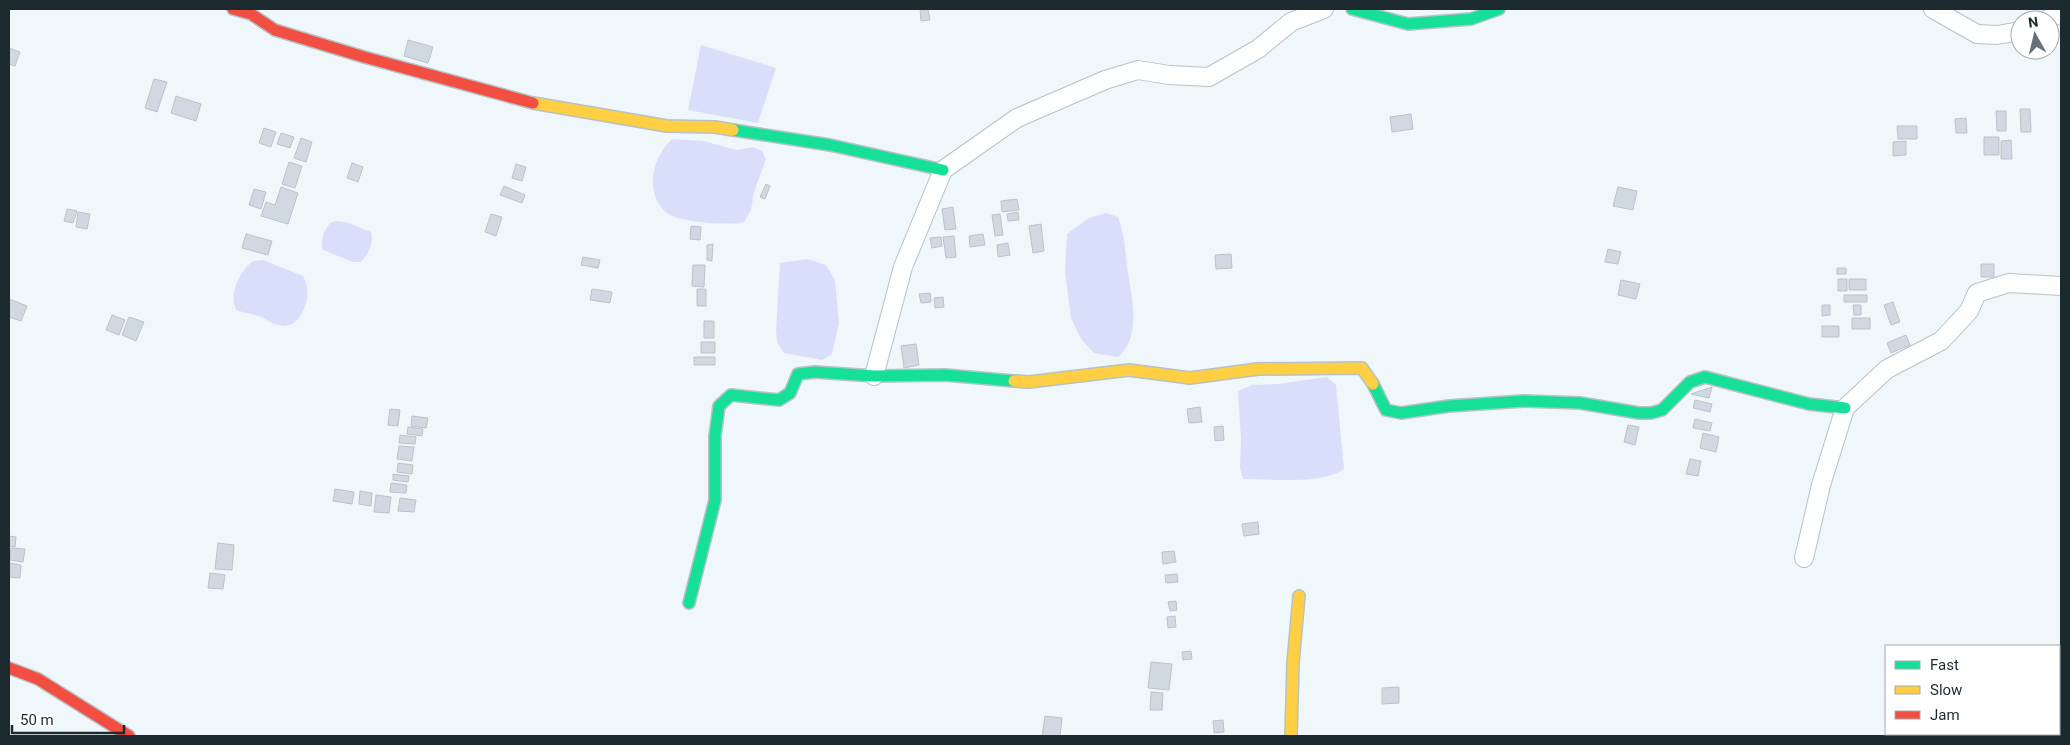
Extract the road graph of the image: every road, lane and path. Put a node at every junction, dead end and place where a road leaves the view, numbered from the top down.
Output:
1 (233, 9) edge
2 (1324, 9) edge
3 (1352, 9) edge
4 (1499, 9) edge
5 (1933, 9) edge
6 (2010, 33) edge
7 (943, 170) junction
8 (2061, 286) edge
9 (874, 376) junction
10 (1845, 408) junction
11 (1804, 558) dead end
12 (1299, 596) dead end
13 (690, 603) dead end
14 (9, 668) edge
15 (129, 736) edge
16 (1291, 736) edge

1 - 7 street
2 - 7 street
3 - 4 street
5 - 6 street
7 - 9 street
8 - 10 street
9 - 10 street
9 - 13 street
10 - 11 street
12 - 16 street
14 - 15 street

